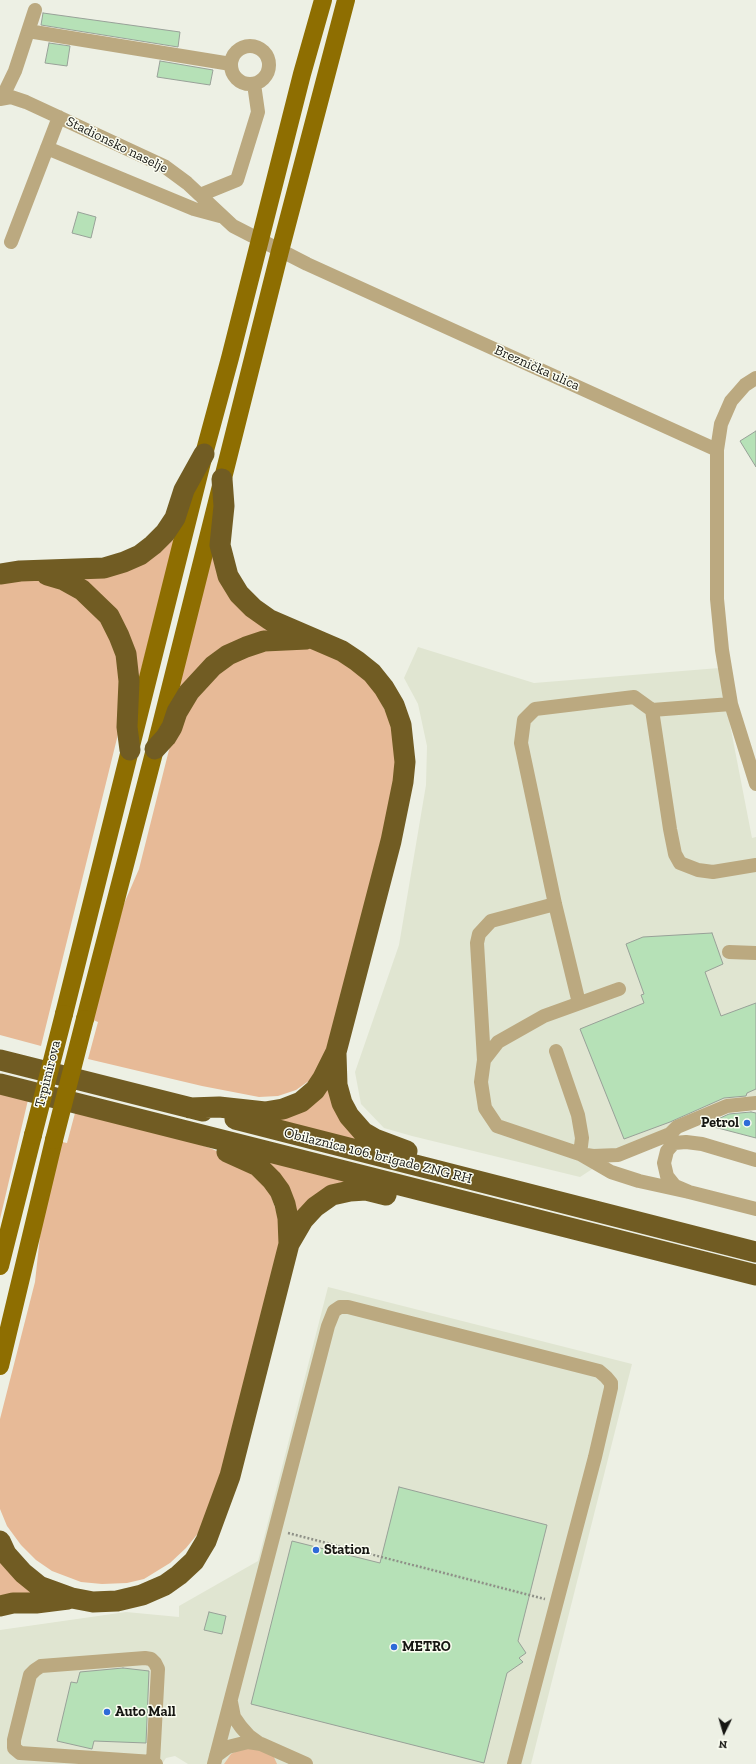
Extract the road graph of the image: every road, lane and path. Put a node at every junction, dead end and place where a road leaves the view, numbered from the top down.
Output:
1 (323, 0) edge
2 (346, 0) edge
3 (35, 10) dead end
4 (28, 31) junction
5 (231, 64) junction
6 (254, 84) junction
7 (1, 98) edge
8 (59, 117) junction
9 (47, 148) junction
10 (200, 195) junction
11 (222, 216) junction
12 (259, 240) junction
13 (11, 242) dead end
14 (280, 251) junction
15 (756, 378) edge
16 (718, 450) junction
17 (204, 454) junction
18 (222, 479) junction
19 (36, 572) junction
20 (0, 574) edge
21 (312, 639) junction
22 (731, 704) junction
23 (652, 710) junction
24 (155, 749) junction
25 (130, 750) junction
26 (756, 784) edge
27 (756, 865) edge
28 (555, 904) junction
29 (729, 952) dead end
30 (756, 953) edge
31 (619, 988) dead end
32 (579, 1003) junction
33 (556, 1051) dead end
34 (336, 1052) junction
35 (0, 1060) edge
36 (484, 1060) junction
37 (0, 1084) edge
38 (756, 1103) edge
39 (190, 1108) junction
40 (189, 1132) junction
41 (672, 1138) junction
42 (580, 1154) junction
43 (756, 1160) edge
44 (447, 1174) junction
45 (689, 1192) junction
46 (440, 1196) junction
47 (756, 1209) edge
48 (711, 1240) junction
49 (756, 1241) edge
50 (289, 1244) junction
51 (756, 1252) edge
52 (0, 1266) edge
53 (756, 1275) edge
54 (0, 1366) edge
55 (274, 1529) junction
56 (0, 1541) edge
57 (72, 1598) junction
58 (558, 1602) junction
59 (0, 1606) edge
60 (230, 1701) junction
61 (261, 1744) junction
62 (215, 1760) edge
63 (154, 1763) edge
64 (306, 1764) edge
65 (514, 1764) edge

1 - 12 main road, Trpimirova
2 - 14 main road, Trpimirova
3 - 4 street, Stadionsko naselje
4 - 5 street
4 - 7 street, Stadionsko naselje
5 - 6 street
5 - 6 street
6 - 10 street
7 - 8 street, Stadionsko naselje
8 - 9 street
8 - 10 street, Stadionsko naselje
9 - 11 street
9 - 13 street
10 - 11 street, Stadionsko naselje
11 - 12 street, Stadionsko naselje
12 - 14 street, Breznička ulica
12 - 17 main road, Trpimirova
14 - 16 street, Breznička ulica
14 - 18 main road, Trpimirova
15 - 16 street
16 - 22 street
17 - 19 highway
17 - 25 main road, Trpimirova
18 - 21 highway
18 - 24 main road, Trpimirova
19 - 20 highway
19 - 25 highway
21 - 24 highway
21 - 34 highway
22 - 23 street
22 - 26 street
23 - 27 street
23 - 28 street
24 - 54 main road, Trpimirova, bridge
25 - 52 main road, Trpimirova, bridge
28 - 32 street
28 - 36 street
29 - 30 street
31 - 32 street
32 - 36 street
33 - 42 street
34 - 39 highway
34 - 44 highway
35 - 39 highway, Obilaznica 106. brigade ZNG RH
36 - 42 street
37 - 40 highway, Obilaznica 106. brigade ZNG RH
38 - 41 street
39 - 44 highway, Obilaznica 106. brigade ZNG RH
40 - 46 highway, Obilaznica 106. brigade ZNG RH
40 - 50 highway
41 - 42 street
41 - 43 street
41 - 45 street
42 - 45 street
44 - 48 highway, Obilaznica 106. brigade ZNG RH
45 - 47 street
46 - 50 highway
46 - 53 highway, Obilaznica 106. brigade ZNG RH
48 - 49 highway
48 - 51 highway, Obilaznica 106. brigade ZNG RH
50 - 57 highway
55 - 58 path
55 - 58 street
55 - 60 street
56 - 57 highway
57 - 59 highway
58 - 65 street
60 - 61 street
60 - 62 street
61 - 62 street
61 - 64 street
63 - 63 street

